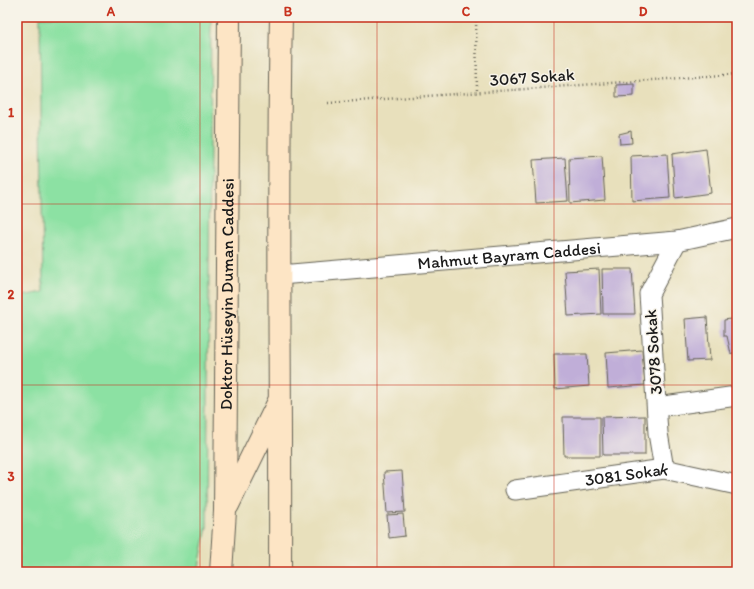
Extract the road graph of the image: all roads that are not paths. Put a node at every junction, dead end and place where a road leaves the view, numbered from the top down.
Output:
1 (229, 17) edge
2 (281, 17) edge
3 (737, 228) edge
4 (677, 241) junction
5 (280, 275) junction
6 (281, 396) junction
7 (737, 396) edge
8 (657, 407) junction
9 (664, 469) junction
10 (737, 485) edge
11 (515, 490) dead end
12 (225, 511) junction
13 (221, 572) edge
14 (280, 572) edge

1 - 12 main road, Doktor Hüseyin Duman Caddesi
2 - 5 main road
3 - 4 street, Mahmut Bayram Caddesi
4 - 5 street, Mahmut Bayram Caddesi
4 - 8 street, 3078 Sokak
5 - 6 main road
6 - 12 main road
6 - 14 main road
7 - 8 street
8 - 9 street, 3078 Sokak
9 - 10 street, 3081 Sokak
9 - 11 street, 3081 Sokak
12 - 13 main road, Doktor Hüseyin Duman Caddesi

